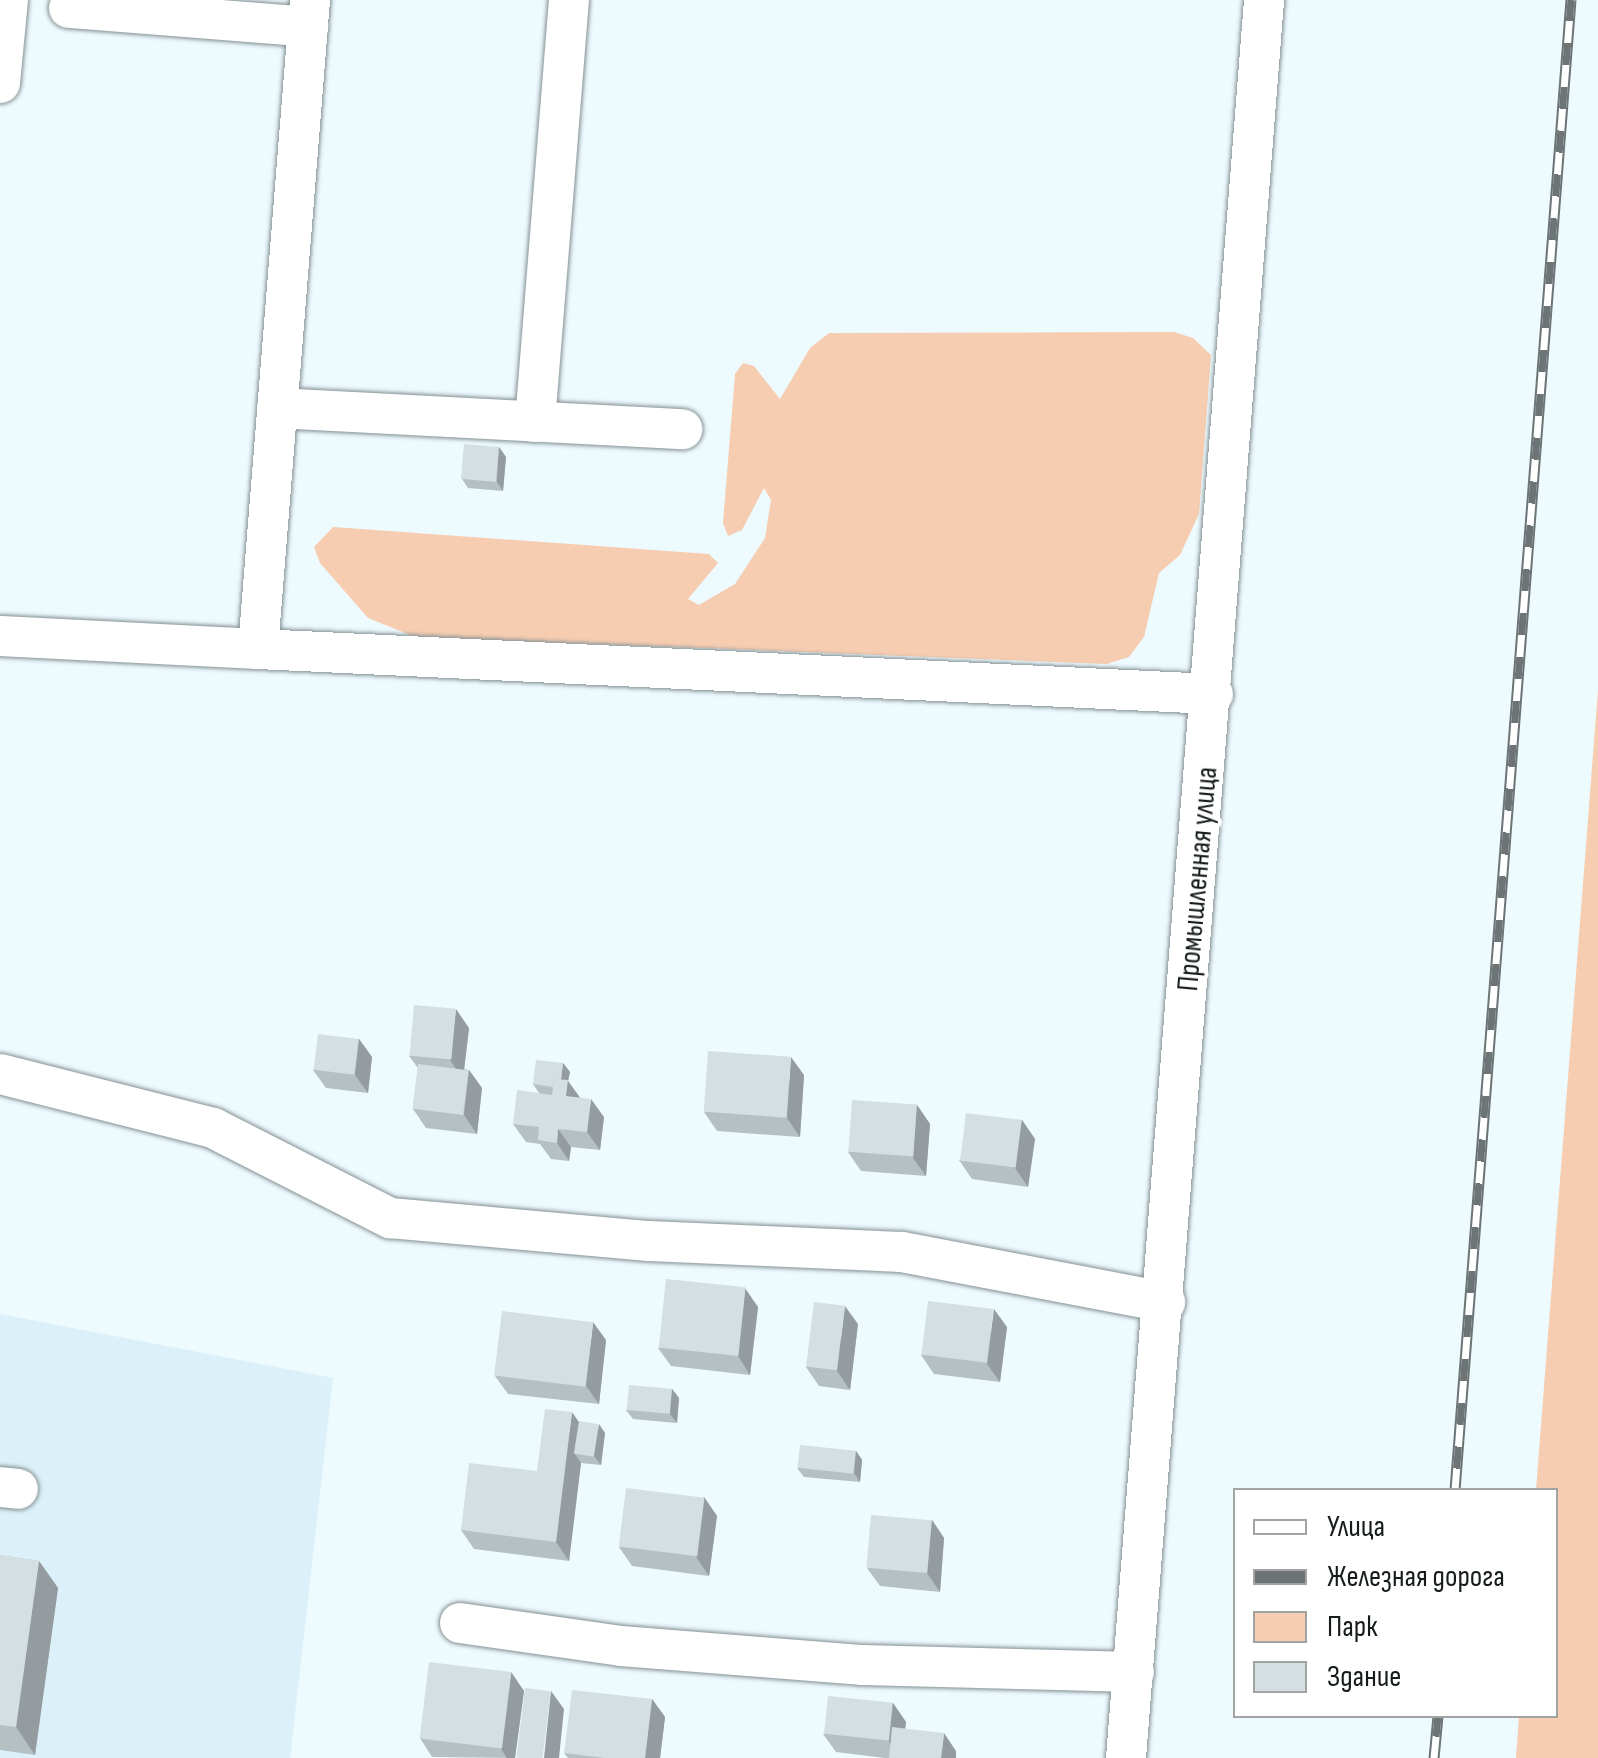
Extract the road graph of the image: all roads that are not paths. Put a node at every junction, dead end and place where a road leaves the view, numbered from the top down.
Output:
1 (8, 0) edge
2 (570, 0) edge
3 (1264, 0) edge
4 (70, 8) dead end
5 (309, 14) edge
6 (0, 83) edge
7 (277, 408) junction
8 (535, 422) junction
9 (682, 429) dead end
10 (0, 636) edge
11 (258, 650) junction
12 (1213, 694) junction
13 (0, 1074) edge
14 (1164, 1302) junction
15 (460, 1623) dead end
16 (1134, 1672) junction
17 (1126, 1758) edge

1 - 6 street
2 - 8 street
3 - 12 street, Промышленная улица
4 - 5 street
5 - 7 street
7 - 8 street
7 - 11 street
8 - 9 street
10 - 11 street
11 - 12 street
12 - 14 street, Промышленная улица
13 - 14 street
14 - 16 street, Промышленная улица
15 - 16 street
16 - 17 street, Промышленная улица

